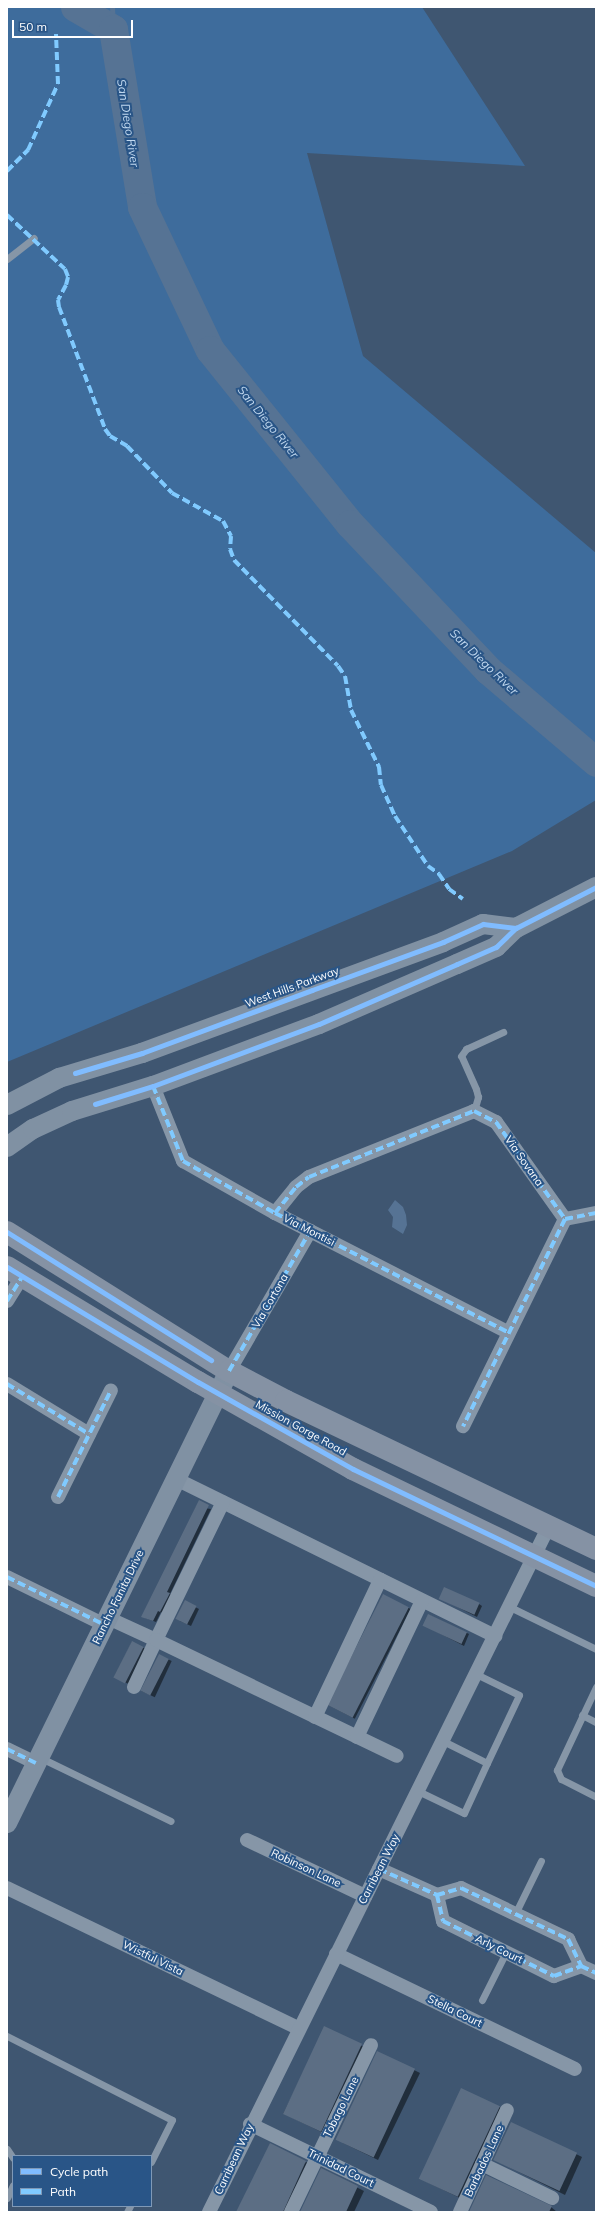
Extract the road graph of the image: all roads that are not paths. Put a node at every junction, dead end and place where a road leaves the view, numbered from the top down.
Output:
1 (34, 238) dead end
2 (7, 259) edge
3 (596, 887) edge
4 (516, 928) junction
5 (503, 1032) dead end
6 (153, 1086) junction
7 (7, 1105) edge
8 (474, 1111) junction
9 (7, 1147) edge
10 (275, 1213) junction
11 (596, 1213) edge
12 (565, 1219) junction
13 (310, 1231) junction
14 (7, 1232) edge
15 (14, 1272) edge
16 (7, 1301) edge
17 (508, 1332) junction
18 (229, 1371) junction
19 (7, 1384) edge
20 (110, 1390) dead end
21 (218, 1393) junction
22 (463, 1426) dead end
23 (89, 1434) junction
24 (176, 1480) junction
25 (58, 1496) dead end
26 (223, 1502) junction
27 (549, 1526) junction
28 (596, 1549) edge
29 (535, 1556) junction
30 (7, 1577) edge
31 (380, 1580) junction
32 (596, 1586) edge
33 (422, 1601) junction
34 (510, 1606) junction
35 (106, 1621) junction
36 (495, 1636) junction
37 (156, 1640) junction
38 (596, 1649) edge
39 (476, 1674) junction
40 (134, 1687) dead end
41 (596, 1687) edge
42 (582, 1715) junction
43 (316, 1717) junction
44 (596, 1722) edge
45 (357, 1737) junction
46 (443, 1741) junction
47 (7, 1748) edge
48 (397, 1756) dead end
49 (38, 1760) junction
50 (487, 1763) junction
51 (418, 1791) junction
52 (596, 1796) edge
53 (171, 1821) dead end
54 (7, 1822) edge
55 (247, 1840) dead end
56 (541, 1861) dead end
57 (379, 1869) junction
58 (7, 1888) edge
59 (437, 1895) junction
60 (366, 1896) junction
61 (515, 1914) junction
62 (506, 1952) junction
63 (336, 1954) junction
64 (581, 1966) junction
65 (596, 1973) edge
66 (482, 2000) dead end
67 (298, 2028) junction
68 (7, 2036) edge
69 (371, 2045) dead end
70 (575, 2068) dead end
71 (507, 2110) dead end
72 (250, 2124) junction
73 (318, 2157) junction
74 (152, 2160) edge
75 (482, 2164) junction
76 (12, 2187) edge
77 (7, 2198) edge
78 (552, 2198) dead end
79 (208, 2212) edge
80 (291, 2212) edge
81 (431, 2212) edge
82 (460, 2212) edge

1 - 2 lane
3 - 4 main road
4 - 6 main road
4 - 7 main road, West Hills Parkway
5 - 8 lane
6 - 9 main road
6 - 10 street, Via Montisi
8 - 10 street
8 - 12 street, Via Sovana
10 - 13 street, Via Montisi
11 - 12 street
12 - 17 street
13 - 17 street, Via Montisi
13 - 18 street, Via Cortona
14 - 18 main road, Mission Gorge Road
15 - 16 street
15 - 21 main road, Mission Gorge Road
17 - 22 street
18 - 21 main road, Rancho Fanita Drive
18 - 27 main road, Mission Gorge Road
19 - 23 street
20 - 23 street
21 - 24 main road, Rancho Fanita Drive
21 - 29 main road, Mission Gorge Road
23 - 25 street
24 - 26 street
24 - 35 main road, Rancho Fanita Drive
26 - 31 street
26 - 37 street
27 - 28 main road, Mission Gorge Road
27 - 29 street, Carribean Way
29 - 32 main road, Mission Gorge Road
29 - 34 street, Carribean Way
30 - 35 street
31 - 33 street
31 - 43 street
33 - 36 street
33 - 45 street
34 - 36 street, Carribean Way
34 - 38 lane
35 - 37 street
35 - 49 main road, Rancho Fanita Drive
36 - 39 street, Carribean Way
37 - 40 street
37 - 43 street
39 - 46 street, Carribean Way
39 - 50 lane
41 - 42 lane
42 - 44 lane
42 - 52 lane
43 - 45 street
45 - 48 street
46 - 50 lane
46 - 51 street, Carribean Way
47 - 49 street
49 - 53 lane
49 - 54 main road, Rancho Fanita Drive
50 - 51 lane
51 - 57 street, Carribean Way
55 - 60 street, Robinson Lane
56 - 61 lane
57 - 59 street
57 - 60 street, Carribean Way
58 - 67 street, Wistful Vista
59 - 61 street
59 - 62 street, Arly Court
60 - 63 street, Carribean Way
61 - 64 street
62 - 64 street, Arly Court
62 - 66 lane
63 - 67 street, Carribean Way
63 - 70 street, Stella Court
64 - 65 street
67 - 72 street, Carribean Way
68 - 74 lane
69 - 73 street, Tobago Lane
71 - 75 street, Barbados Lane
72 - 73 street, Trinidad Court
72 - 79 street, Carribean Way
73 - 80 street, Tobago Lane
73 - 81 street, Trinidad Court
75 - 78 street
75 - 82 street, Barbados Lane
76 - 77 lane

